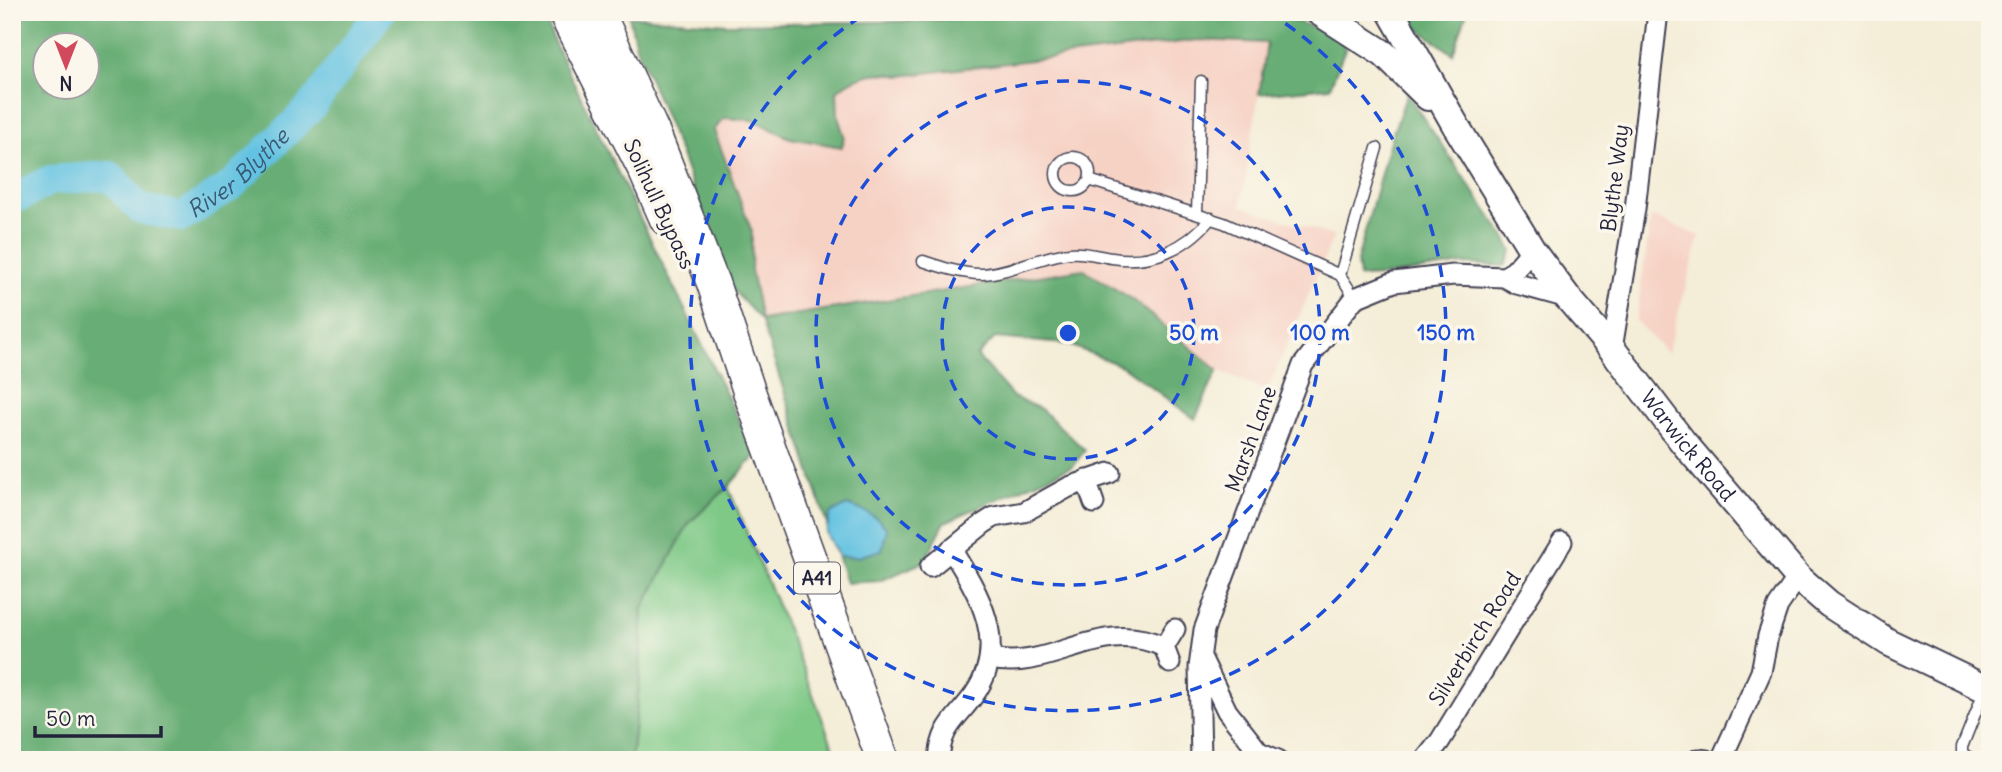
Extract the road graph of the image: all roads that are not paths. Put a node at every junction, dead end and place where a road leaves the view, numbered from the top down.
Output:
1 (564, 12) edge
2 (598, 12) edge
3 (1319, 12) edge
4 (1391, 12) edge
5 (1658, 12) edge
6 (1201, 81) dead end
7 (1456, 126) junction
8 (1377, 148) dead end
9 (1089, 180) dead end
10 (1197, 214) junction
11 (1211, 218) junction
12 (1532, 250) junction
13 (923, 261) dead end
14 (1340, 275) junction
15 (1504, 277) junction
16 (1354, 298) junction
17 (1568, 298) junction
18 (1612, 349) junction
19 (751, 397) junction
20 (1110, 472) dead end
21 (1086, 480) junction
22 (1094, 503) dead end
23 (1562, 542) dead end
24 (951, 550) junction
25 (930, 567) dead end
26 (1798, 577) junction
27 (1175, 629) dead end
28 (1201, 656) junction
29 (991, 659) junction
30 (1987, 690) edge
31 (1254, 756) edge
32 (883, 760) edge
33 (939, 760) edge
34 (1201, 760) edge
35 (1278, 760) edge
36 (1425, 760) edge
37 (1721, 760) edge
38 (1973, 760) edge

1 - 19 highway, Solihull Bypass / A41
2 - 19 highway, Solihull Bypass / A41
3 - 7 main road, Warwick Road
4 - 7 main road, Warwick Road
5 - 18 street, Blythe Way
6 - 10 lane
7 - 12 main road, Warwick Road
8 - 14 lane
9 - 10 lane
10 - 11 lane
11 - 13 lane
11 - 14 lane
12 - 15 street
12 - 17 main road, Warwick Road
14 - 16 lane
15 - 16 street
15 - 17 street
16 - 28 street, Marsh Lane
17 - 18 main road, Warwick Road
18 - 26 main road, Warwick Road
19 - 32 highway, Solihull Bypass / A41
20 - 21 street
21 - 22 street
21 - 24 street
23 - 36 street, Silverbirch Road
24 - 25 street
24 - 29 street
26 - 30 main road, Warwick Road
26 - 37 street
27 - 29 street
28 - 31 street
28 - 34 street, Marsh Lane
29 - 33 street
30 - 38 lane
31 - 35 street

